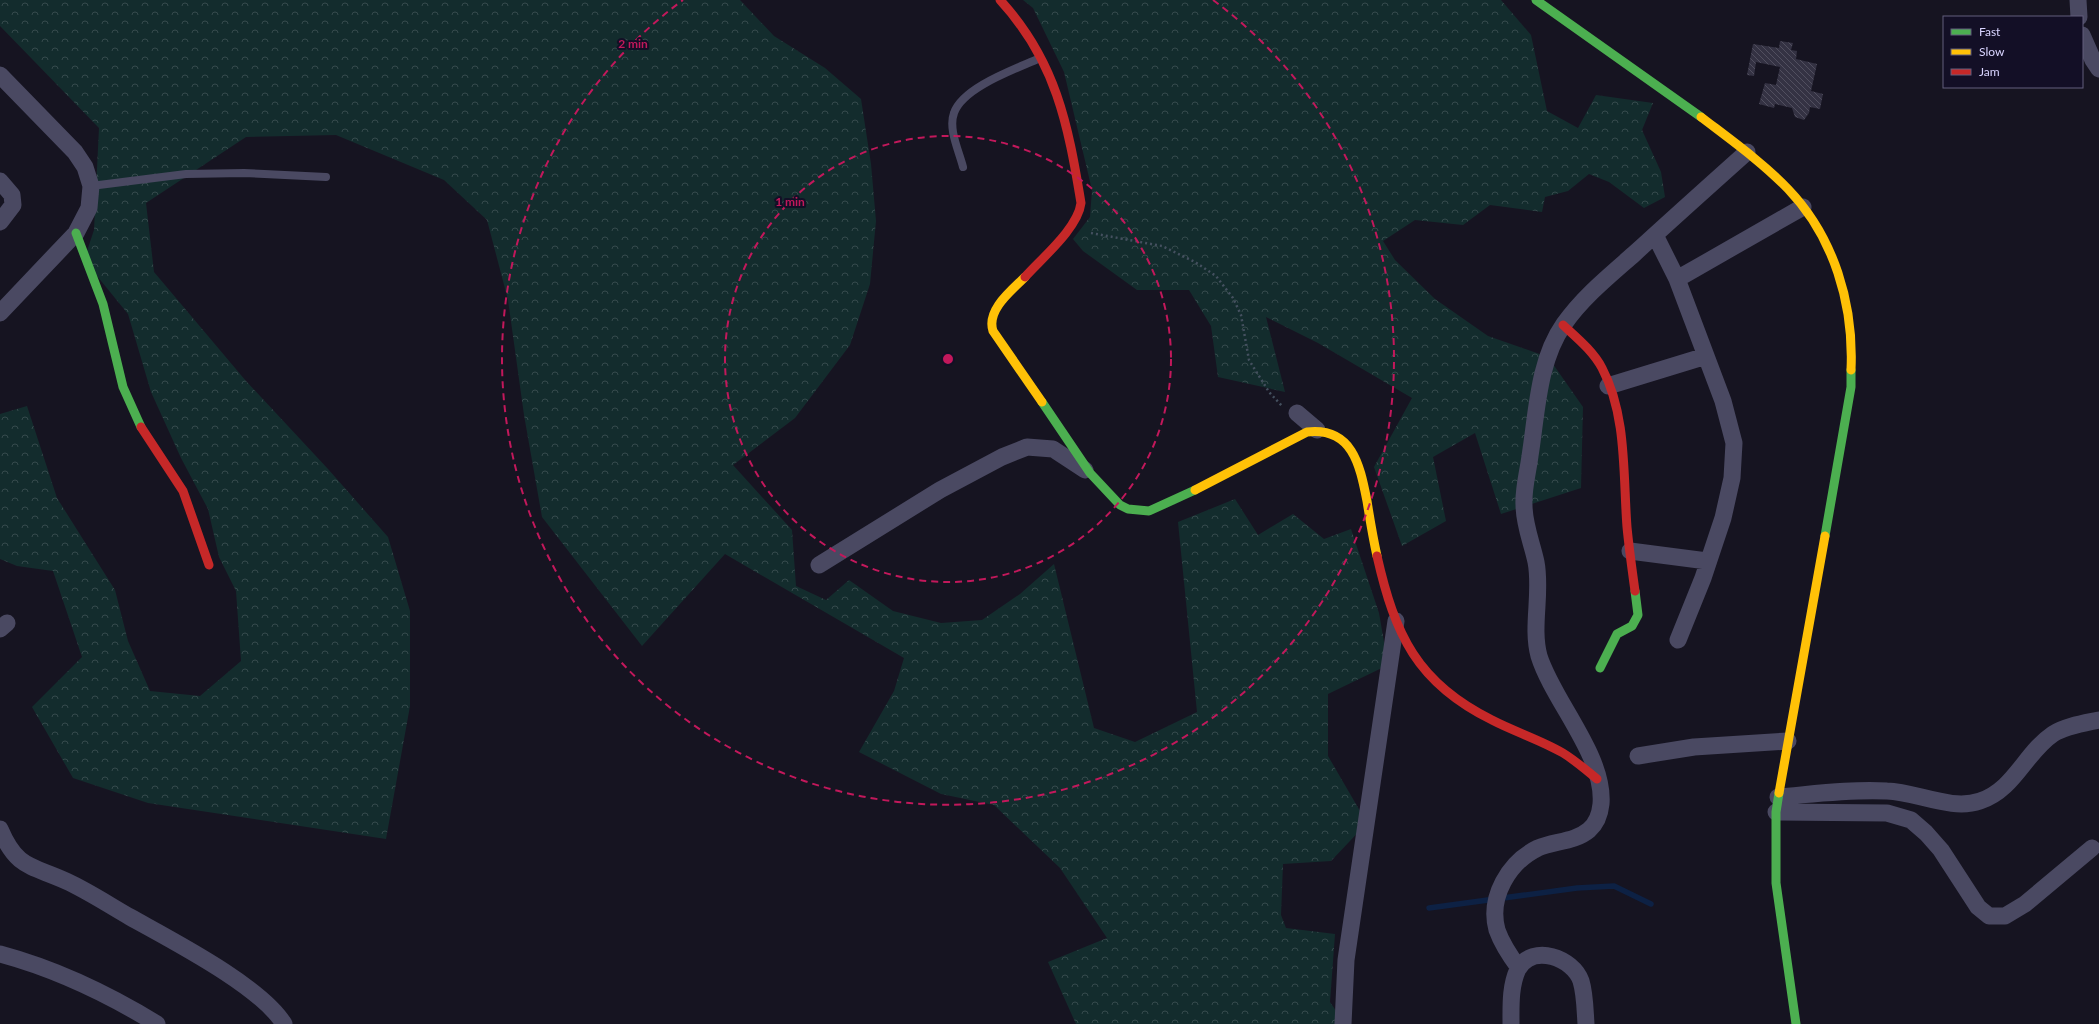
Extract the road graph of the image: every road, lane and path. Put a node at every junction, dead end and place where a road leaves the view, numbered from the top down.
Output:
1 (1000, 0) edge
2 (1536, 0) edge
3 (2078, 0) edge
4 (2079, 16) edge
5 (2083, 36) edge
6 (1041, 57) junction
7 (2099, 69) edge
8 (0, 75) edge
9 (1747, 152) junction
10 (963, 167) dead end
11 (326, 177) dead end
12 (0, 181) edge
13 (91, 186) junction
14 (1803, 207) junction
15 (0, 222) edge
16 (1074, 226) junction
17 (76, 233) junction
18 (1655, 235) junction
19 (1677, 279) junction
20 (0, 313) edge
21 (1563, 325) junction
22 (1706, 356) junction
23 (1608, 386) junction
24 (1297, 413) joint
25 (1317, 430) junction
26 (1090, 473) junction
27 (1630, 551) junction
28 (1707, 561) junction
29 (209, 565) dead end
30 (819, 565) dead end
31 (1396, 621) junction
32 (1678, 640) dead end
33 (1600, 668) dead end
34 (2099, 720) edge
35 (1788, 741) junction
36 (1638, 756) dead end
37 (1598, 779) junction
38 (1777, 804) junction
39 (0, 830) edge
40 (2092, 848) dead end
41 (0, 954) edge
42 (1519, 968) junction
43 (131, 1008) junction
44 (139, 1024) edge
45 (158, 1024) edge
46 (284, 1024) edge
47 (1343, 1024) edge
48 (1511, 1024) edge
49 (1586, 1024) edge
50 (1796, 1024) edge

1 - 6 street
2 - 9 street
3 - 4 street
5 - 7 street
6 - 10 lane
6 - 16 street
8 - 13 street
9 - 14 street
9 - 18 street
11 - 13 lane
12 - 15 street
13 - 17 street
14 - 19 street
14 - 35 street
16 - 24 path
16 - 26 street
17 - 20 street
17 - 29 street
18 - 19 street
18 - 21 street
19 - 22 street
21 - 23 street
21 - 37 street
22 - 23 street
22 - 28 street
23 - 27 street
24 - 25 street
25 - 26 street
25 - 31 street
26 - 30 street
27 - 28 street
27 - 33 street
28 - 32 street
31 - 37 street
31 - 47 street
34 - 38 street
35 - 36 street
35 - 38 street
37 - 42 street
38 - 40 street
38 - 50 street
39 - 46 street
41 - 43 street
42 - 48 street
42 - 49 street
43 - 44 street
43 - 45 street

